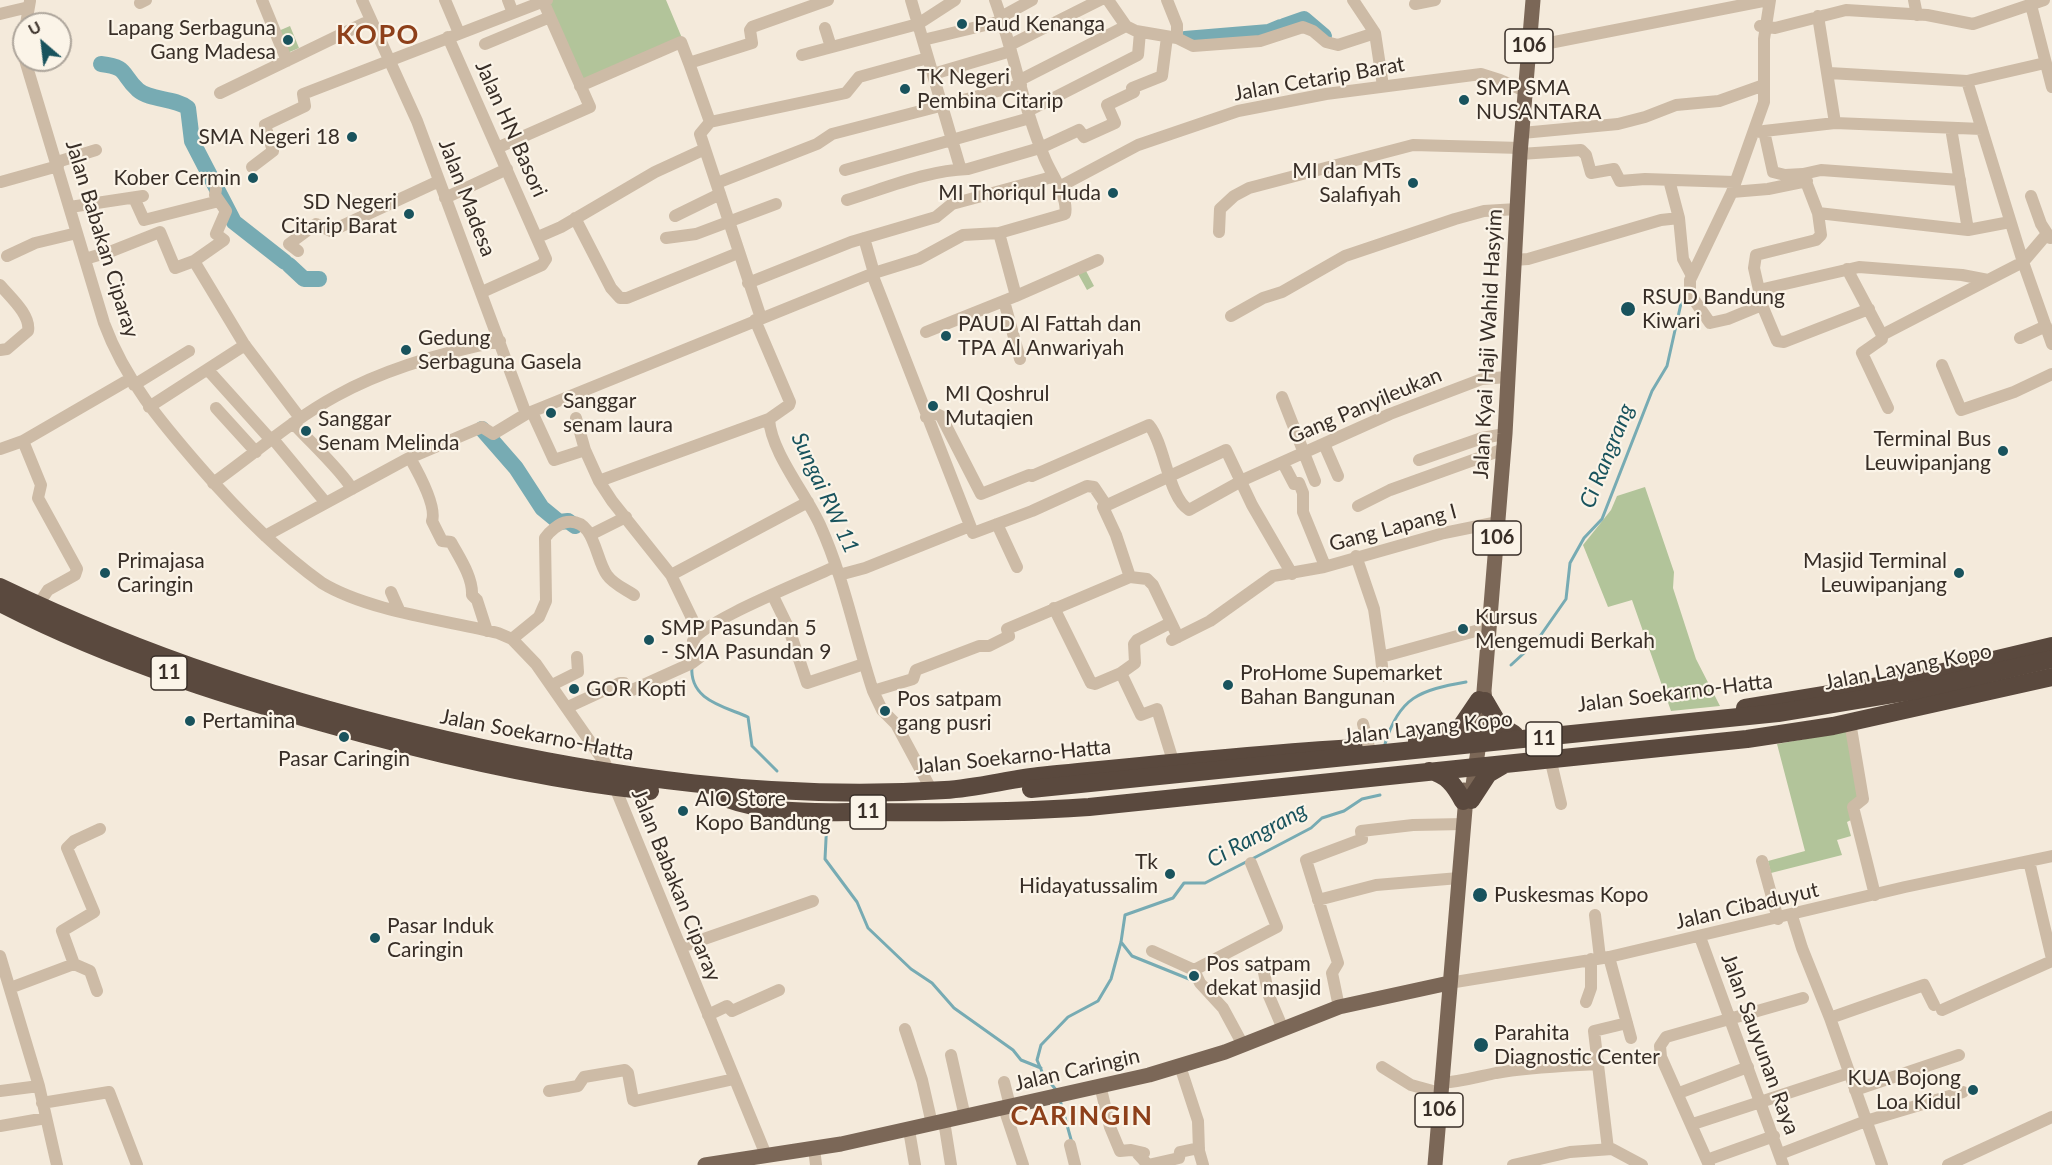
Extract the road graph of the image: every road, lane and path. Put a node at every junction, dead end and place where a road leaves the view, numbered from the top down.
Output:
1 (262, 0) edge
2 (362, 0) edge
3 (445, 0) edge
4 (828, 0) edge
5 (912, 0) edge
6 (955, 0) edge
7 (995, 0) edge
8 (1032, 0) edge
9 (1100, 0) edge
10 (1108, 0) edge
11 (1167, 0) edge
12 (1353, 0) edge
13 (1435, 0) edge
14 (1533, 0) edge
15 (1765, 0) edge
16 (1914, 0) edge
17 (545, 1) edge
18 (2037, 2) edge
19 (30, 4) edge
20 (1415, 4) dead end
21 (1719, 5) edge
22 (511, 8) edge
23 (0, 15) edge
24 (1917, 15) junction
25 (1818, 16) junction
26 (549, 17) junction
27 (1002, 19) junction
28 (370, 20) junction
29 (918, 24) junction
30 (1126, 26) junction
31 (825, 28) dead end
32 (1764, 29) junction
33 (1140, 32) junction
34 (1375, 33) junction
35 (454, 35) junction
36 (1172, 37) junction
37 (923, 40) junction
38 (485, 44) dead end
39 (831, 47) junction
40 (1529, 47) junction
41 (1011, 48) junction
42 (802, 55) dead end
43 (928, 58) junction
44 (389, 59) junction
45 (287, 61) junction
46 (689, 63) junction
47 (2045, 63) junction
48 (29, 72) edge
49 (1829, 73) junction
50 (933, 74) junction
51 (1967, 81) junction
52 (578, 82) junction
53 (1021, 82) junction
54 (1764, 85) junction
55 (1383, 86) junction
56 (2052, 87) edge
57 (1525, 91) junction
58 (220, 93) dead end
59 (944, 106) junction
60 (1029, 114) junction
61 (710, 122) junction
62 (1835, 123) junction
63 (1951, 128) junction
64 (1982, 129) junction
65 (1759, 131) junction
66 (953, 137) junction
67 (1521, 145) junction
68 (497, 148) junction
69 (1040, 148) junction
70 (705, 149) junction
71 (96, 150) dead end
72 (58, 164) junction
73 (252, 167) dead end
74 (960, 167) junction
75 (507, 169) junction
76 (844, 170) dead end
77 (1805, 177) junction
78 (1669, 180) junction
79 (1960, 180) junction
80 (439, 181) junction
81 (1, 182) edge
82 (1056, 182) junction
83 (1733, 187) junction
84 (719, 189) junction
85 (2031, 196) dead end
86 (445, 198) junction
87 (847, 200) dead end
88 (776, 204) dead end
89 (70, 207) junction
90 (1517, 209) junction
91 (1818, 213) junction
92 (675, 216) dead end
93 (575, 218) junction
94 (1679, 218) junction
95 (728, 221) junction
96 (2010, 222) junction
97 (1968, 230) junction
98 (1219, 232) dead end
99 (77, 233) junction
100 (999, 233) junction
101 (538, 237) junction
102 (2049, 237) edge
103 (666, 238) dead end
104 (864, 238) junction
105 (298, 251) dead end
106 (734, 255) junction
107 (7, 256) dead end
108 (85, 259) junction
109 (1514, 260) junction
110 (194, 261) junction
111 (1098, 261) dead end
112 (2023, 262) junction
113 (1847, 269) junction
114 (873, 274) junction
115 (1692, 276) junction
116 (1988, 280) junction
117 (748, 283) junction
118 (0, 285) edge
119 (482, 292) junction
120 (1016, 296) junction
121 (1004, 301) junction
122 (1869, 309) junction
123 (1231, 316) dead end
124 (758, 319) junction
125 (2048, 328) edge
126 (926, 332) dead end
127 (1882, 334) junction
128 (2020, 338) dead end
129 (500, 341) junction
130 (2052, 344) edge
131 (245, 345) junction
132 (0, 350) edge
133 (189, 351) dead end
134 (1020, 359) dead end
135 (1942, 365) dead end
136 (208, 370) junction
137 (2052, 374) edge
138 (1508, 377) junction
139 (132, 382) junction
140 (1282, 397) dead end
141 (149, 407) junction
142 (216, 408) dead end
143 (1888, 408) dead end
144 (529, 413) junction
145 (926, 417) junction
146 (576, 418) dead end
147 (769, 419) junction
148 (297, 420) junction
149 (1505, 434) junction
150 (272, 440) junction
151 (23, 441) junction
152 (1323, 444) junction
153 (0, 449) edge
154 (1504, 449) junction
155 (585, 450) junction
156 (256, 452) junction
157 (1306, 452) junction
158 (410, 458) junction
159 (1419, 460) dead end
160 (1283, 463) junction
161 (1338, 476) dead end
162 (1170, 477) junction
163 (599, 481) junction
164 (1315, 481) dead end
165 (1240, 482) junction
166 (213, 483) junction
167 (352, 489) junction
168 (808, 502) junction
169 (326, 504) junction
170 (1106, 505) junction
171 (1358, 506) dead end
172 (626, 517) junction
173 (1498, 522) junction
174 (997, 524) junction
175 (970, 526) junction
176 (590, 535) junction
177 (265, 536) junction
178 (1356, 556) junction
179 (1326, 566) junction
180 (1017, 567) dead end
181 (837, 571) junction
182 (1295, 573) junction
183 (671, 575) junction
184 (1130, 577) junction
185 (391, 592) dead end
186 (634, 595) dead end
187 (773, 596) junction
188 (1, 601) edge
189 (38, 605) junction
190 (1054, 608) junction
191 (399, 610) junction
192 (1170, 623) junction
193 (1490, 627) junction
194 (487, 631) junction
195 (699, 633) junction
196 (512, 639) junction
197 (2052, 646) edge
198 (577, 657) dead end
199 (1381, 657) junction
200 (2052, 659) edge
201 (864, 664) junction
202 (2052, 669) edge
203 (1121, 673) junction
204 (1383, 676) dead end
205 (2052, 676) edge
206 (552, 685) junction
207 (873, 691) junction
208 (1483, 697) junction
209 (568, 707) junction
210 (1850, 722) junction
211 (1363, 724) dead end
212 (1605, 725) junction
213 (1477, 734) junction
214 (1514, 734) junction
215 (1427, 740) junction
216 (1370, 747) junction
217 (1339, 749) junction
218 (1606, 753) junction
219 (1550, 758) junction
220 (1513, 762) junction
221 (1174, 764) junction
222 (1472, 766) junction
223 (1427, 770) junction
224 (613, 781) junction
225 (1344, 781) junction
226 (940, 790) junction
227 (1031, 795) junction
228 (725, 798) junction
229 (967, 804) joint
230 (1561, 804) dead end
231 (1466, 808) junction
232 (100, 829) dead end
233 (2052, 856) edge
234 (1762, 861) dead end
235 (2029, 861) junction
236 (1251, 862) dead end
237 (1459, 878) junction
238 (1875, 895) junction
239 (813, 900) dead end
240 (1318, 900) junction
241 (1595, 915) dead end
242 (1792, 916) junction
243 (1778, 919) junction
244 (1700, 937) junction
245 (681, 947) junction
246 (1152, 951) dead end
247 (0, 956) edge
248 (1600, 958) junction
249 (2052, 960) edge
250 (74, 964) junction
251 (1263, 968) dead end
252 (1194, 970) junction
253 (1449, 983) junction
254 (10, 988) junction
255 (779, 990) dead end
256 (97, 991) dead end
257 (1803, 998) dead end
258 (1586, 1002) dead end
259 (1339, 1007) junction
260 (708, 1015) junction
261 (1830, 1018) junction
262 (1731, 1019) junction
263 (1627, 1023) junction
264 (905, 1029) dead end
265 (1283, 1029) junction
266 (1631, 1038) dead end
267 (1243, 1045) junction
268 (951, 1055) dead end
269 (1959, 1055) dead end
270 (1596, 1064) junction
271 (1180, 1066) junction
272 (1748, 1066) junction
273 (1382, 1067) dead end
274 (1849, 1073) junction
275 (734, 1079) junction
276 (1004, 1082) dead end
277 (1100, 1085) junction
278 (39, 1086) junction
279 (1440, 1088) junction
280 (1855, 1090) junction
281 (0, 1091) edge
282 (549, 1091) dead end
283 (1963, 1092) dead end
284 (1679, 1094) junction
285 (1762, 1102) junction
286 (42, 1103) junction
287 (1007, 1107) junction
288 (965, 1117) junction
289 (2052, 1117) edge
290 (46, 1118) junction
291 (1866, 1121) junction
292 (938, 1123) junction
293 (1693, 1125) junction
294 (0, 1126) edge
295 (909, 1130) junction
296 (1774, 1136) junction
297 (1070, 1145) dead end
298 (814, 1148) junction
299 (1198, 1148) junction
300 (1606, 1149) junction
301 (772, 1158) edge
302 (1781, 1159) edge
303 (1708, 1162) edge
304 (57, 1165) edge
305 (137, 1165) edge
306 (705, 1165) edge
307 (816, 1165) edge
308 (915, 1165) edge
309 (951, 1165) edge
310 (1023, 1165) edge
311 (1076, 1165) edge
312 (1203, 1165) edge
313 (1435, 1165) edge
314 (1513, 1165) edge
315 (1642, 1165) edge
316 (1882, 1165) edge
317 (1948, 1165) edge

1 - 45 street
2 - 28 street, Jalan Madesa
3 - 35 street, Jalan HN Basori
4 - 46 street
5 - 29 street
6 - 29 street
7 - 27 street
8 - 27 street
9 - 41 street
10 - 30 street
11 - 36 street
12 - 34 street
13 - 20 street
14 - 40 main road, Jalan Kyai Haji Wahid Hasyim / 106
15 - 21 street
15 - 32 street
16 - 24 street
17 - 22 street
17 - 26 street
18 - 24 street
18 - 47 street
19 - 23 street
21 - 40 street
22 - 35 street
24 - 25 street
25 - 32 street
25 - 49 street
26 - 38 street
26 - 52 street
27 - 37 street
27 - 41 street
28 - 44 street, Jalan Madesa
28 - 45 street
29 - 37 street
29 - 39 street
30 - 33 street
30 - 53 street
31 - 39 street
32 - 54 street
33 - 36 street
33 - 60 street
34 - 36 street
34 - 55 street
35 - 44 street
35 - 68 street, Jalan HN Basori
36 - 69 street
37 - 43 street
39 - 42 street
40 - 57 main road, Jalan Kyai Haji Wahid Hasyim / 106
41 - 50 street
41 - 53 street
43 - 50 street
43 - 61 street
44 - 73 street
44 - 80 street, Jalan Madesa
45 - 58 street
46 - 52 street
46 - 61 street
47 - 51 street
47 - 56 street
48 - 72 street, Jalan Babakan Ciparay
49 - 51 street
49 - 62 street
50 - 59 street
51 - 64 street
52 - 68 street
53 - 59 street
53 - 60 street
54 - 65 street
54 - 67 street
55 - 57 street, Jalan Cetarip Barat
55 - 82 street, Jalan Cetarip Barat
57 - 67 main road, Jalan Kyai Haji Wahid Hasyim / 106
59 - 66 street
59 - 84 street
60 - 66 street
60 - 69 street
61 - 70 street
62 - 63 street
62 - 65 street
63 - 64 street
63 - 79 street
64 - 96 street
65 - 77 street
65 - 83 street
66 - 74 street
66 - 76 street
67 - 78 street
67 - 90 main road, Jalan Kyai Haji Wahid Hasyim / 106
67 - 98 street
68 - 75 street, Jalan HN Basori
69 - 74 street
69 - 82 street
70 - 84 street
70 - 93 street
71 - 72 street
72 - 81 street
72 - 89 street, Jalan Babakan Ciparay
74 - 87 street
75 - 86 street
75 - 101 street, Jalan HN Basori
77 - 79 street
77 - 83 street
77 - 91 street
78 - 83 street
78 - 94 street
79 - 97 street
80 - 86 street, Jalan Madesa
80 - 105 street
82 - 100 street
82 - 104 street, Jalan Cetarip Barat
83 - 115 street
84 - 92 street
84 - 95 street
85 - 102 street
86 - 119 street, Jalan Madesa
88 - 95 street
89 - 99 street, Jalan Babakan Ciparay
89 - 110 street
90 - 109 main road, Jalan Kyai Haji Wahid Hasyim / 106
90 - 123 street
91 - 97 street
91 - 113 street
93 - 101 street
93 - 106 street
94 - 109 street
94 - 115 street
95 - 103 street
95 - 106 street
96 - 97 street
96 - 112 street
99 - 107 street
99 - 108 street, Jalan Babakan Ciparay
100 - 114 street
100 - 120 street
101 - 119 street, Jalan HN Basori
102 - 112 street
104 - 114 street
104 - 117 street, Jalan Cetarip Barat
106 - 117 street
108 - 110 street
108 - 139 street, Jalan Babakan Ciparay
109 - 138 main road, Jalan Kyai Haji Wahid Hasyim / 106
110 - 131 street
111 - 120 street
112 - 116 street
112 - 125 street
113 - 116 street
113 - 122 street
114 - 124 street
114 - 145 street
115 - 122 street
116 - 127 street
117 - 124 street
118 - 132 street
119 - 129 street, Jalan Madesa
120 - 121 street
121 - 126 street
121 - 134 street
122 - 127 street
124 - 144 street
124 - 147 street
125 - 128 street
125 - 130 street
127 - 143 street
129 - 144 street, Jalan Madesa
129 - 148 street
131 - 136 street
131 - 148 street
133 - 139 street
135 - 137 street
136 - 141 street
136 - 150 street
138 - 149 main road, Jalan Kyai Haji Wahid Hasyim / 106
138 - 152 street, Gang Panyileukan
139 - 141 street, Jalan Babakan Ciparay
139 - 151 street
140 - 157 street
141 - 166 street, Jalan Babakan Ciparay
142 - 156 street
144 - 155 street, Jalan Madesa
144 - 158 street
145 - 162 street
145 - 175 street
146 - 155 street
147 - 163 street
147 - 168 street
148 - 150 street
148 - 167 street
149 - 154 main road, Jalan Kyai Haji Wahid Hasyim / 106
149 - 159 street
150 - 156 street
150 - 169 street
151 - 153 street
151 - 189 street
152 - 157 street, Gang Panyileukan
152 - 161 street
154 - 171 street
154 - 173 main road, Jalan Kyai Haji Wahid Hasyim / 106
155 - 163 street
156 - 166 street
157 - 160 street, Gang Panyileukan
157 - 164 street
158 - 167 street
158 - 194 street
160 - 165 street, Gang Panyileukan
160 - 179 street
162 - 165 street, Gang Panyileukan
162 - 165 street
162 - 170 street
163 - 172 street
165 - 182 street
166 - 177 street, Jalan Babakan Ciparay
167 - 169 street
168 - 181 street
168 - 183 street
169 - 177 street
170 - 174 street
170 - 184 street
172 - 176 street
172 - 183 street
173 - 178 street, Gang Lapang I
173 - 193 main road, Jalan Kyai Haji Wahid Hasyim / 106
174 - 175 street
174 - 180 street
175 - 181 street
176 - 186 street
176 - 196 street
177 - 191 street, Jalan Babakan Ciparay
178 - 179 street, Gang Lapang I
178 - 199 street
179 - 182 street, Gang Lapang I
181 - 187 street
181 - 201 street
182 - 192 street, Gang Lapang I
183 - 195 street
184 - 190 street
184 - 192 street
185 - 191 street
187 - 195 street
187 - 201 street
188 - 189 highway, Jalan Soekarno-Hatta / 11
188 - 224 highway, Jalan Soekarno-Hatta / 11
189 - 224 highway, Jalan Soekarno-Hatta / 11
190 - 203 street
190 - 207 street
191 - 194 street, Jalan Babakan Ciparay
192 - 203 street
193 - 199 street
193 - 208 main road, Jalan Kyai Haji Wahid Hasyim / 106
194 - 196 street, Jalan Babakan Ciparay
195 - 209 street
196 - 206 street, Jalan Babakan Ciparay
197 - 212 highway, Jalan Soekarno-Hatta / 11
198 - 206 street
199 - 204 street
200 - 227 highway, Jalan Layang Kopo / 11, bridge
201 - 207 street
202 - 227 highway, Jalan Layang Kopo / 11
203 - 221 street
205 - 210 highway, Jalan Soekarno-Hatta / 11
206 - 209 street, Jalan Babakan Ciparay
207 - 226 street
208 - 213 main road, Jalan Kyai Haji Wahid Hasyim / 106
208 - 214 highway
208 - 215 highway
209 - 224 street, Jalan Babakan Ciparay
210 - 218 highway, Jalan Soekarno-Hatta / 11
210 - 238 street
211 - 216 street
212 - 214 highway, Jalan Soekarno-Hatta / 11
212 - 218 highway
213 - 214 highway, Jalan Soekarno-Hatta / 11
213 - 215 highway, Jalan Soekarno-Hatta / 11
213 - 222 main road, Jalan Kyai Haji Wahid Hasyim / 106
215 - 216 highway, Jalan Soekarno-Hatta / 11
216 - 217 highway, Jalan Soekarno-Hatta / 11
217 - 221 highway, Jalan Soekarno-Hatta / 11
217 - 225 highway
218 - 219 highway, Jalan Soekarno-Hatta / 11
219 - 220 highway, Jalan Soekarno-Hatta / 11
219 - 230 street
220 - 222 highway, Jalan Soekarno-Hatta / 11
220 - 231 highway
221 - 226 highway, Jalan Soekarno-Hatta / 11
222 - 223 highway, Jalan Soekarno-Hatta / 11
222 - 231 main road, Jalan Kyai Haji Wahid Hasyim / 106
223 - 225 highway, Jalan Soekarno-Hatta / 11
223 - 231 highway
224 - 226 highway, Jalan Soekarno-Hatta / 11
224 - 228 highway, Jalan Soekarno-Hatta / 11
224 - 245 street, Jalan Babakan Ciparay
225 - 228 highway, Jalan Soekarno-Hatta / 11
226 - 227 highway, Jalan Layang Kopo / 11
227 - 229 highway, Jalan Layang Kopo / 11
228 - 229 highway, Jalan Soekarno-Hatta / 11
231 - 237 main road, Jalan Kyai Haji Wahid Hasyim / 106
231 - 240 street
232 - 250 street
233 - 235 street, Jalan Cibaduyut
234 - 243 street
235 - 238 street, Jalan Cibaduyut
235 - 249 street
236 - 252 street
237 - 240 street
237 - 253 main road, Jalan Kyai Haji Wahid Hasyim / 106
238 - 242 street, Jalan Cibaduyut
239 - 245 street
240 - 259 street
241 - 248 street
242 - 243 street, Jalan Cibaduyut
242 - 261 street
243 - 244 street, Jalan Cibaduyut
244 - 248 street, Jalan Cibaduyut
244 - 262 street, Jalan Sauyunan Raya
245 - 260 street, Jalan Babakan Ciparay
246 - 252 street
247 - 254 street
248 - 253 street, Jalan Cibaduyut
248 - 258 street
248 - 263 street
249 - 261 street
250 - 254 street
250 - 256 street
251 - 265 street
252 - 267 street
253 - 259 main road, Jalan Caringin
253 - 279 main road, Jalan Kyai Haji Wahid Hasyim / 106
254 - 278 street
255 - 260 street
257 - 262 street
259 - 265 main road, Jalan Caringin
260 - 275 street, Jalan Babakan Ciparay
261 - 274 street
262 - 272 street, Jalan Sauyunan Raya
262 - 284 street
263 - 266 street
263 - 270 street
264 - 292 street
265 - 267 main road, Jalan Caringin
267 - 271 main road, Jalan Caringin
268 - 288 street
269 - 280 street
270 - 279 street
270 - 300 street
271 - 277 main road, Jalan Caringin
271 - 299 street
272 - 284 street
272 - 285 street, Jalan Sauyunan Raya
273 - 279 street
274 - 280 street
274 - 285 street
275 - 282 street
275 - 301 street, Jalan Babakan Ciparay
276 - 287 street
277 - 287 main road, Jalan Caringin
277 - 299 street
278 - 281 street
278 - 286 street
279 - 313 main road, Jalan Kyai Haji Wahid Hasyim / 106
280 - 291 street
283 - 291 street
284 - 293 street
285 - 293 street
285 - 296 street, Jalan Sauyunan Raya
286 - 290 street
286 - 305 street
287 - 288 main road, Jalan Caringin
287 - 310 street
288 - 292 main road, Jalan Caringin
289 - 317 street
290 - 294 street
290 - 304 street
291 - 302 street
291 - 316 street
292 - 295 main road, Jalan Caringin
292 - 309 street
293 - 303 street
295 - 298 main road, Jalan Caringin
295 - 308 street
296 - 302 street, Jalan Sauyunan Raya
296 - 303 street
297 - 311 street
298 - 301 main road, Jalan Caringin
298 - 307 street
299 - 312 street
300 - 314 street
300 - 315 street
301 - 306 main road, Jalan Caringin

